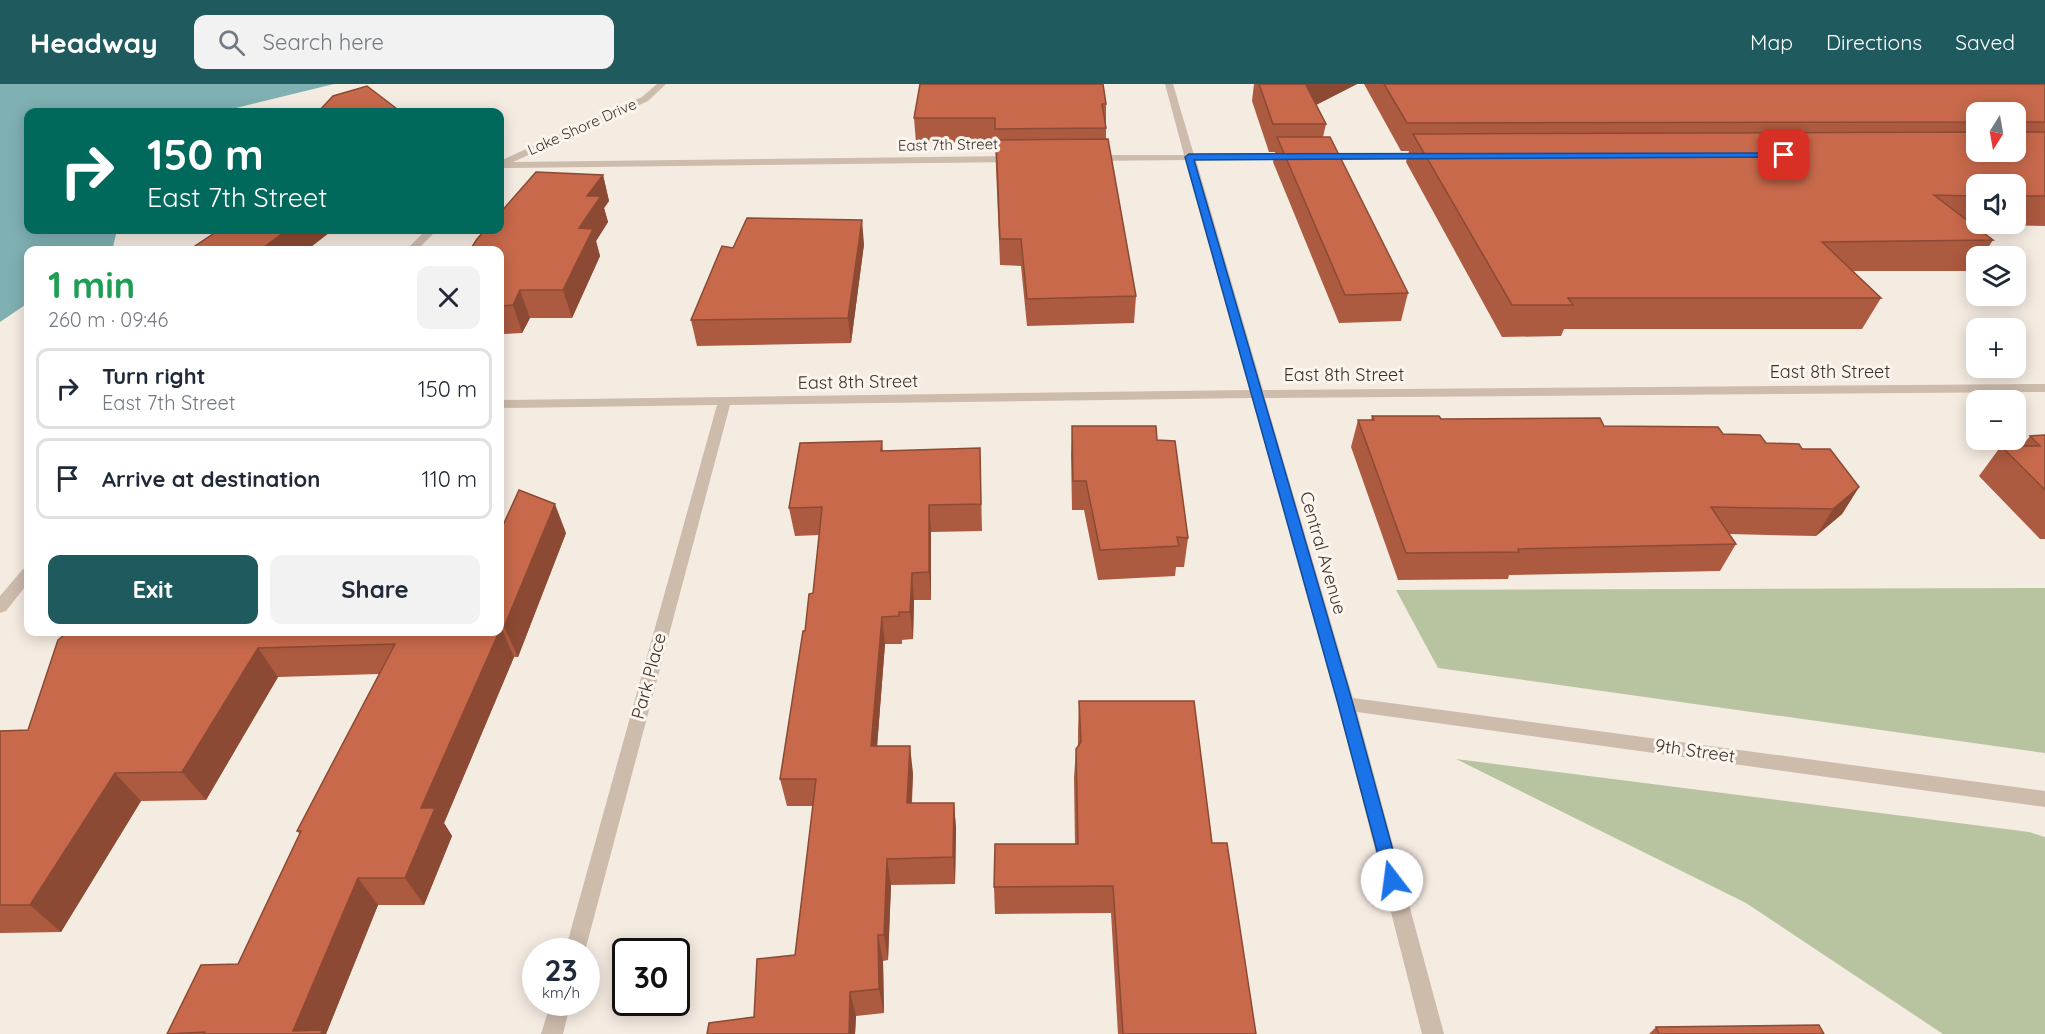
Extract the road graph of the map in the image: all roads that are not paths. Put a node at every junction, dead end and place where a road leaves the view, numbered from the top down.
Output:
1 (662, 84) edge
2 (1169, 84) edge
3 (1439, 156) edge
4 (1189, 157) junction
5 (1082, 158) edge
6 (1023, 159) edge
7 (504, 163) edge
8 (504, 165) edge
9 (428, 234) edge
10 (415, 246) edge
11 (2045, 388) edge
12 (1258, 394) junction
13 (724, 402) junction
14 (504, 404) edge
15 (24, 578) edge
16 (0, 607) edge
17 (1346, 704) junction
18 (2045, 799) edge
19 (579, 938) edge
20 (557, 1016) edge
21 (552, 1034) edge
22 (1433, 1034) edge

1 - 7 street, Lake Shore Drive
2 - 4 street, Central Avenue
3 - 4 street
4 - 5 street
4 - 12 street, Central Avenue
6 - 8 street, East 7th Street
9 - 10 street
11 - 12 street, East 8th Street
12 - 13 street, East 8th Street
12 - 17 street, Central Avenue
13 - 14 street, East 8th Street
13 - 19 street, Park Place
15 - 16 street
17 - 18 street, 9th Street
17 - 22 street, Central Avenue
20 - 21 street

